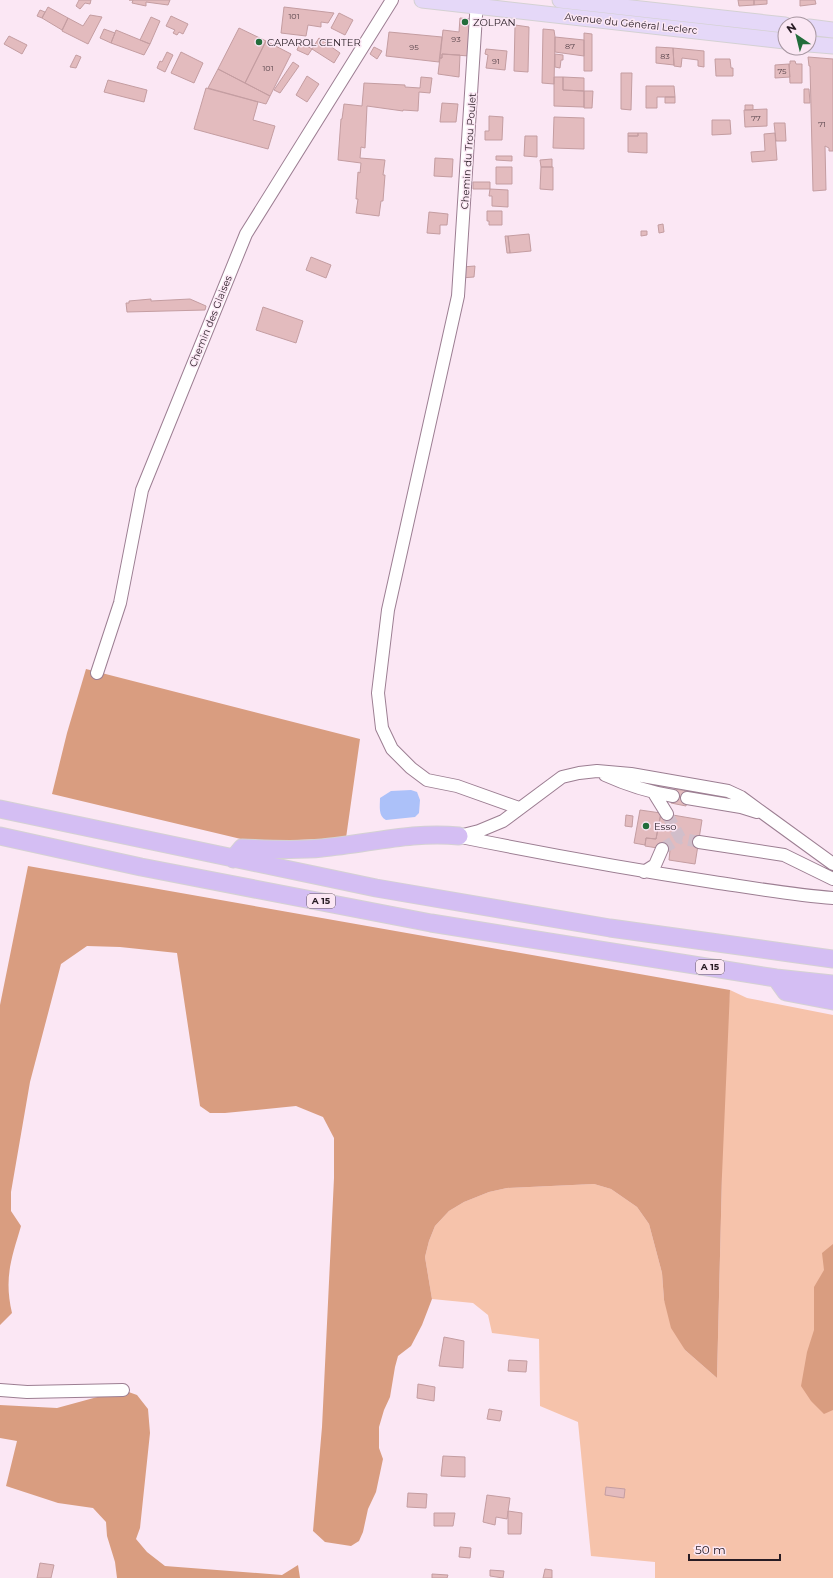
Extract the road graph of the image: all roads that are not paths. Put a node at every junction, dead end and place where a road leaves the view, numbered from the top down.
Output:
1 (392, 0) edge
2 (422, 0) edge
3 (560, 0) edge
4 (479, 2) edge
5 (777, 24) edge
6 (817, 28) edge
7 (833, 30) edge
8 (777, 40) edge
9 (817, 45) edge
10 (833, 46) edge
11 (97, 673) dead end
12 (597, 772) junction
13 (654, 793) junction
14 (673, 796) dead end
15 (687, 798) dead end
16 (519, 808) junction
17 (0, 809) edge
18 (667, 814) tunnel mouth
19 (767, 816) junction
20 (0, 836) edge
21 (459, 836) junction
22 (699, 842) tunnel mouth
23 (662, 849) tunnel mouth
24 (233, 859) junction
25 (833, 864) edge
26 (644, 872) junction
27 (833, 879) edge
28 (833, 898) edge
29 (833, 959) edge
30 (776, 978) junction
31 (833, 984) edge
32 (833, 1001) edge
33 (0, 1390) edge
34 (123, 1390) dead end

1 - 11 street, Chemin des Glaises
2 - 4 main road, Avenue du Général Leclerc
3 - 5 main road, Avenue du Général Leclerc
4 - 8 main road, Avenue du Général Leclerc
4 - 16 street, Chemin du Trou Poulet
6 - 7 main road
9 - 10 main road
12 - 13 street
12 - 16 street
12 - 19 street
13 - 14 street
13 - 18 street
15 - 19 street
16 - 21 street
17 - 24 highway, A 15
19 - 25 street
20 - 30 highway, A 15
21 - 24 highway
21 - 26 street
22 - 27 street
23 - 26 street
24 - 29 highway, A 15
26 - 28 street
30 - 31 highway, A 15
30 - 32 highway
33 - 34 street

